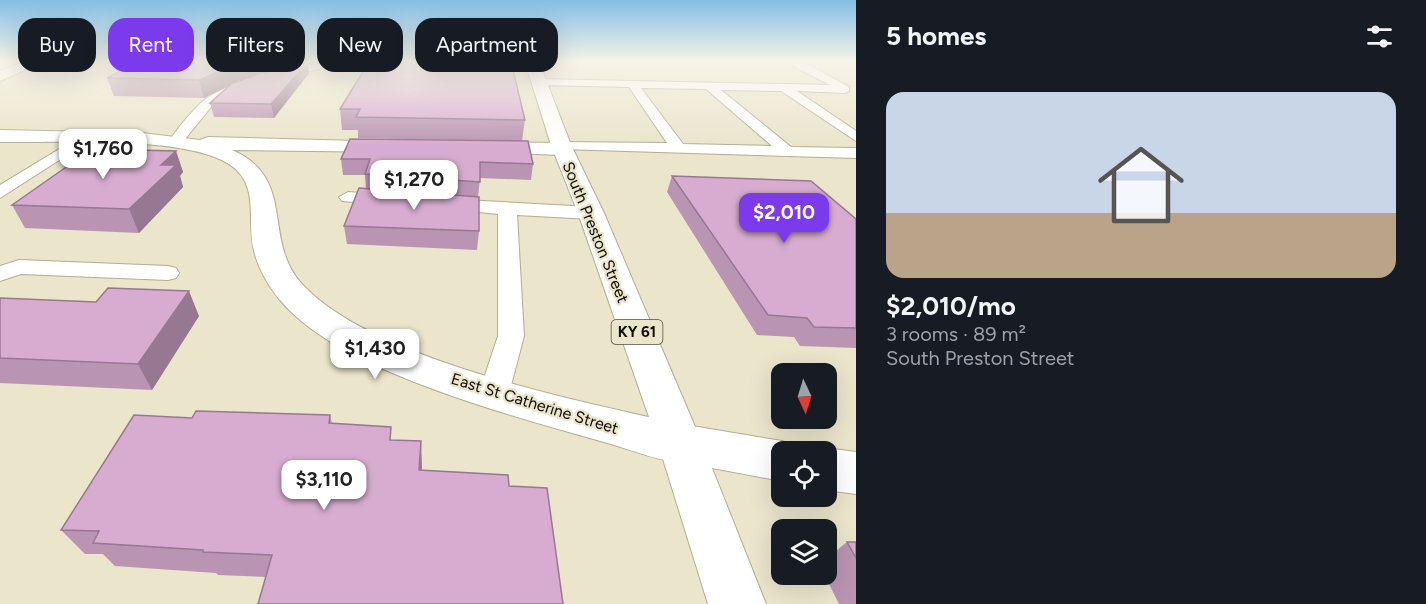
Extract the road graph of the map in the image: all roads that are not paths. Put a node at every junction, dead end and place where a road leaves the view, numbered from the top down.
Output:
1 (231, 90) edge
2 (541, 90) edge
3 (636, 90) edge
4 (714, 90) edge
5 (788, 90) edge
6 (0, 136) edge
7 (856, 137) edge
8 (84, 138) junction
9 (181, 142) junction
10 (405, 147) edge
11 (561, 147) junction
12 (463, 148) edge
13 (678, 148) junction
14 (787, 151) junction
15 (856, 153) edge
16 (0, 193) edge
17 (348, 197) dead end
18 (405, 201) edge
19 (428, 203) edge
20 (507, 209) junction
21 (591, 213) junction
22 (168, 273) dead end
23 (0, 274) edge
24 (494, 393) junction
25 (680, 443) junction
26 (771, 459) edge
27 (837, 470) edge
28 (856, 473) edge
29 (737, 604) edge

1 - 9 lane
2 - 11 street, South Preston Street / KY 61
3 - 13 lane
4 - 14 lane
5 - 7 lane
6 - 8 street, East St Catherine Street
8 - 9 street, East St Catherine Street
8 - 16 lane
9 - 10 street, East St Catherine Street
9 - 24 street, East St Catherine Street
11 - 12 street
11 - 13 lane
11 - 21 street, South Preston Street / KY 61
13 - 14 lane
14 - 15 lane
17 - 18 lane
19 - 20 lane
20 - 21 lane
20 - 24 lane
21 - 25 street, South Preston Street / KY 61
22 - 23 lane
24 - 25 street, East St Catherine Street
25 - 26 street, East St Catherine Street
25 - 29 street, South Preston Street / KY 61
27 - 28 street

